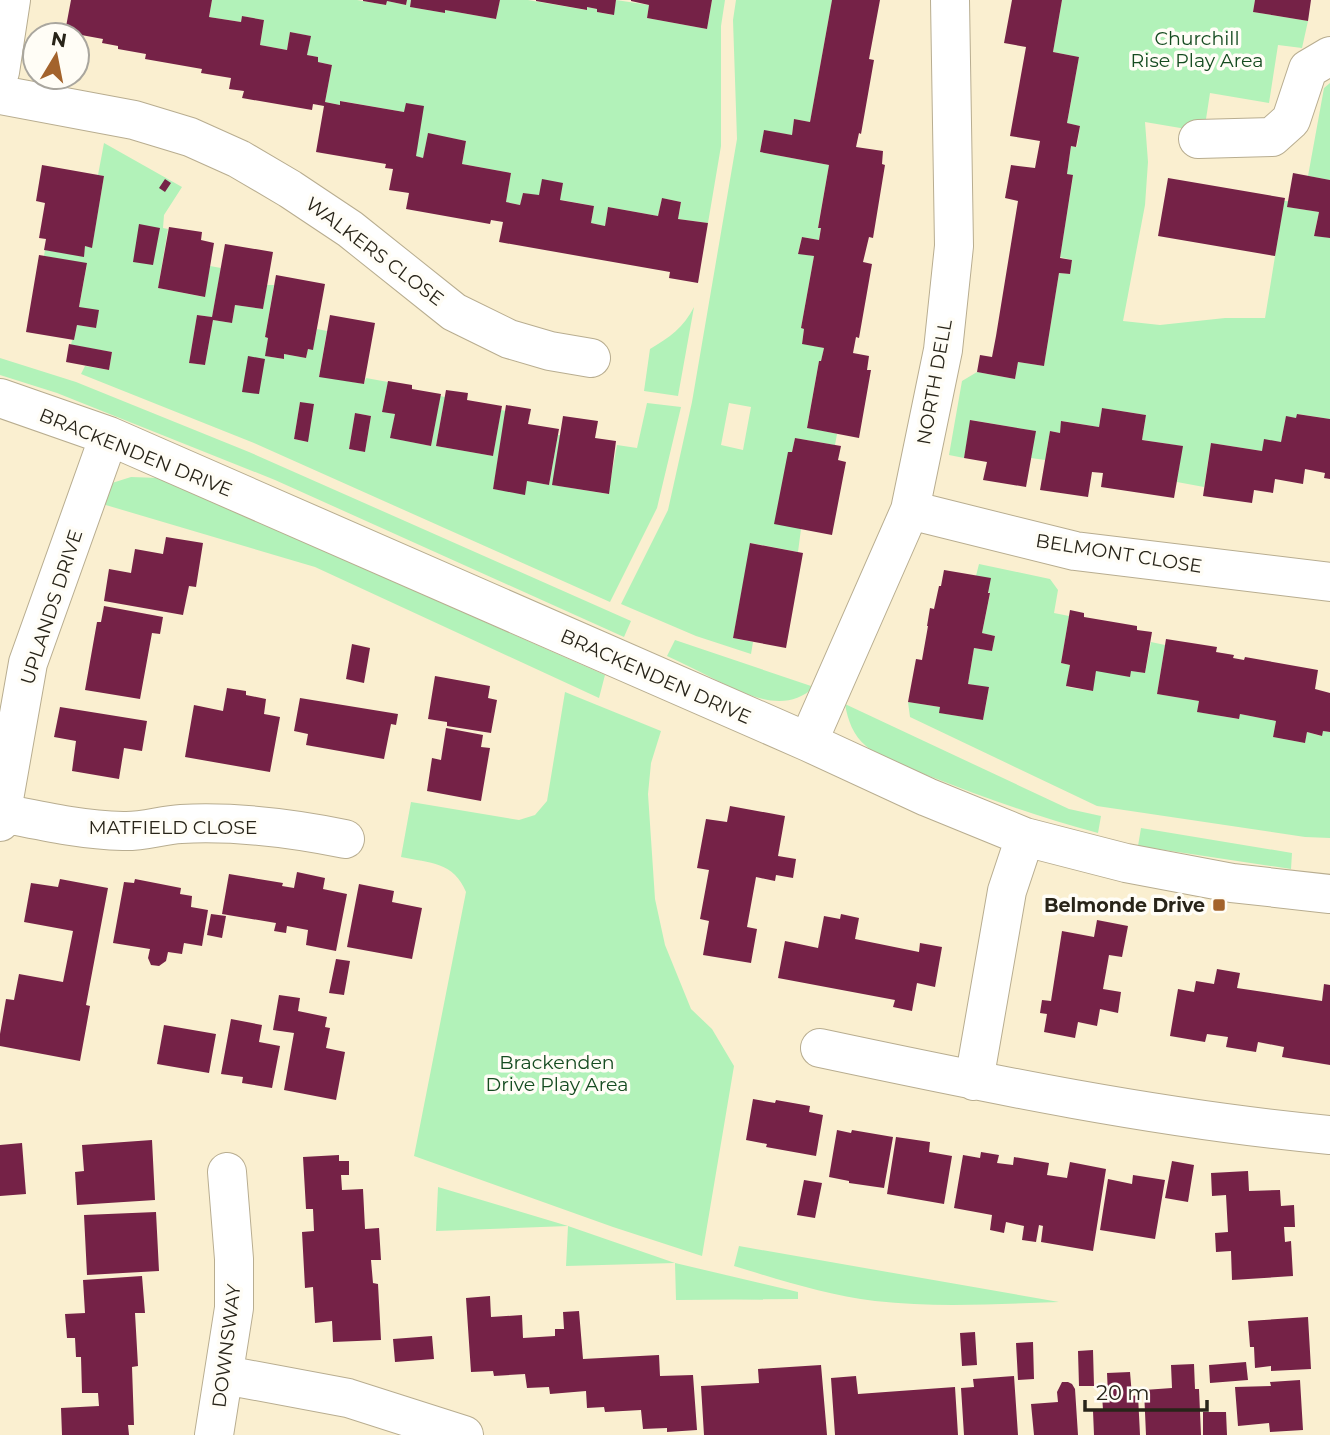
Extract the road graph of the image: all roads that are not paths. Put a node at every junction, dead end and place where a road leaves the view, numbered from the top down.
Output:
1 (11, 0) edge
2 (950, 0) edge
3 (1330, 56) edge
4 (0, 72) edge
5 (0, 95) edge
6 (1198, 139) dead end
7 (591, 358) dead end
8 (0, 398) edge
9 (109, 436) junction
10 (910, 510) junction
11 (1330, 582) edge
12 (14, 660) edge
13 (808, 742) junction
14 (1, 818) edge
15 (1025, 837) junction
16 (345, 839) dead end
17 (1330, 894) edge
18 (820, 1048) dead end
19 (974, 1081) junction
20 (1330, 1135) edge
21 (227, 1172) dead end
22 (225, 1375) junction
23 (214, 1435) edge
24 (464, 1435) edge

1 - 4 street
2 - 10 street, NORTH DELL
3 - 6 street
5 - 7 street, WALKERS CLOSE
8 - 9 street, BRACKENDEN DRIVE
9 - 12 street, UPLANDS DRIVE
9 - 13 street, BRACKENDEN DRIVE
10 - 11 street, BELMONT CLOSE
10 - 13 street, NORTH DELL
12 - 14 street, UPLANDS DRIVE
13 - 15 street, BRACKENDEN DRIVE
14 - 16 street, MATFIELD CLOSE
15 - 17 street, BRACKENDEN DRIVE
15 - 19 street
18 - 19 street
19 - 20 street
21 - 22 street, DOWNSWAY
22 - 23 street, DOWNSWAY
22 - 24 street

